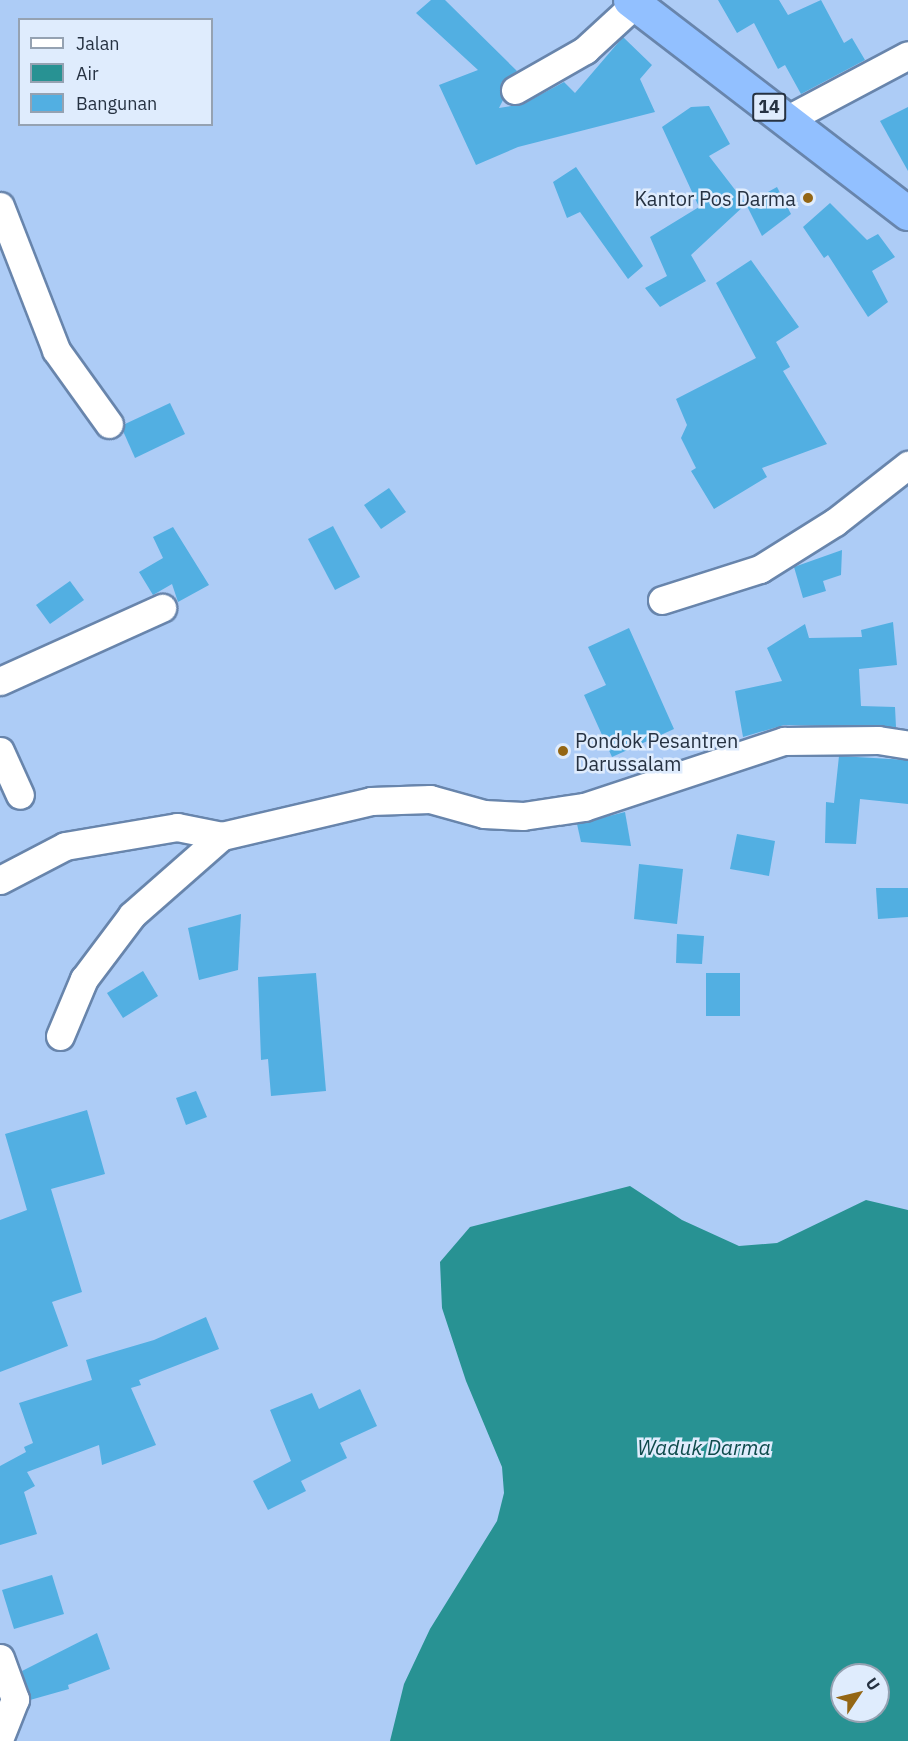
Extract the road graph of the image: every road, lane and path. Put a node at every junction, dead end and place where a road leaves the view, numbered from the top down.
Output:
1 (633, 2) edge
2 (908, 55) edge
3 (515, 90) dead end
4 (786, 120) junction
5 (0, 206) edge
6 (908, 213) edge
7 (109, 424) dead end
8 (908, 465) edge
9 (662, 600) dead end
10 (162, 608) dead end
11 (0, 681) edge
12 (908, 745) edge
13 (0, 751) edge
14 (20, 795) dead end
15 (222, 836) junction
16 (0, 880) edge
17 (60, 1036) dead end
18 (0, 1658) edge
19 (0, 1737) edge

1 - 3 street
1 - 4 highway, 14
2 - 4 street
4 - 6 highway, 14
5 - 7 street
8 - 9 street
10 - 11 street
12 - 15 street
13 - 14 street
15 - 16 street
15 - 17 street
18 - 19 street

